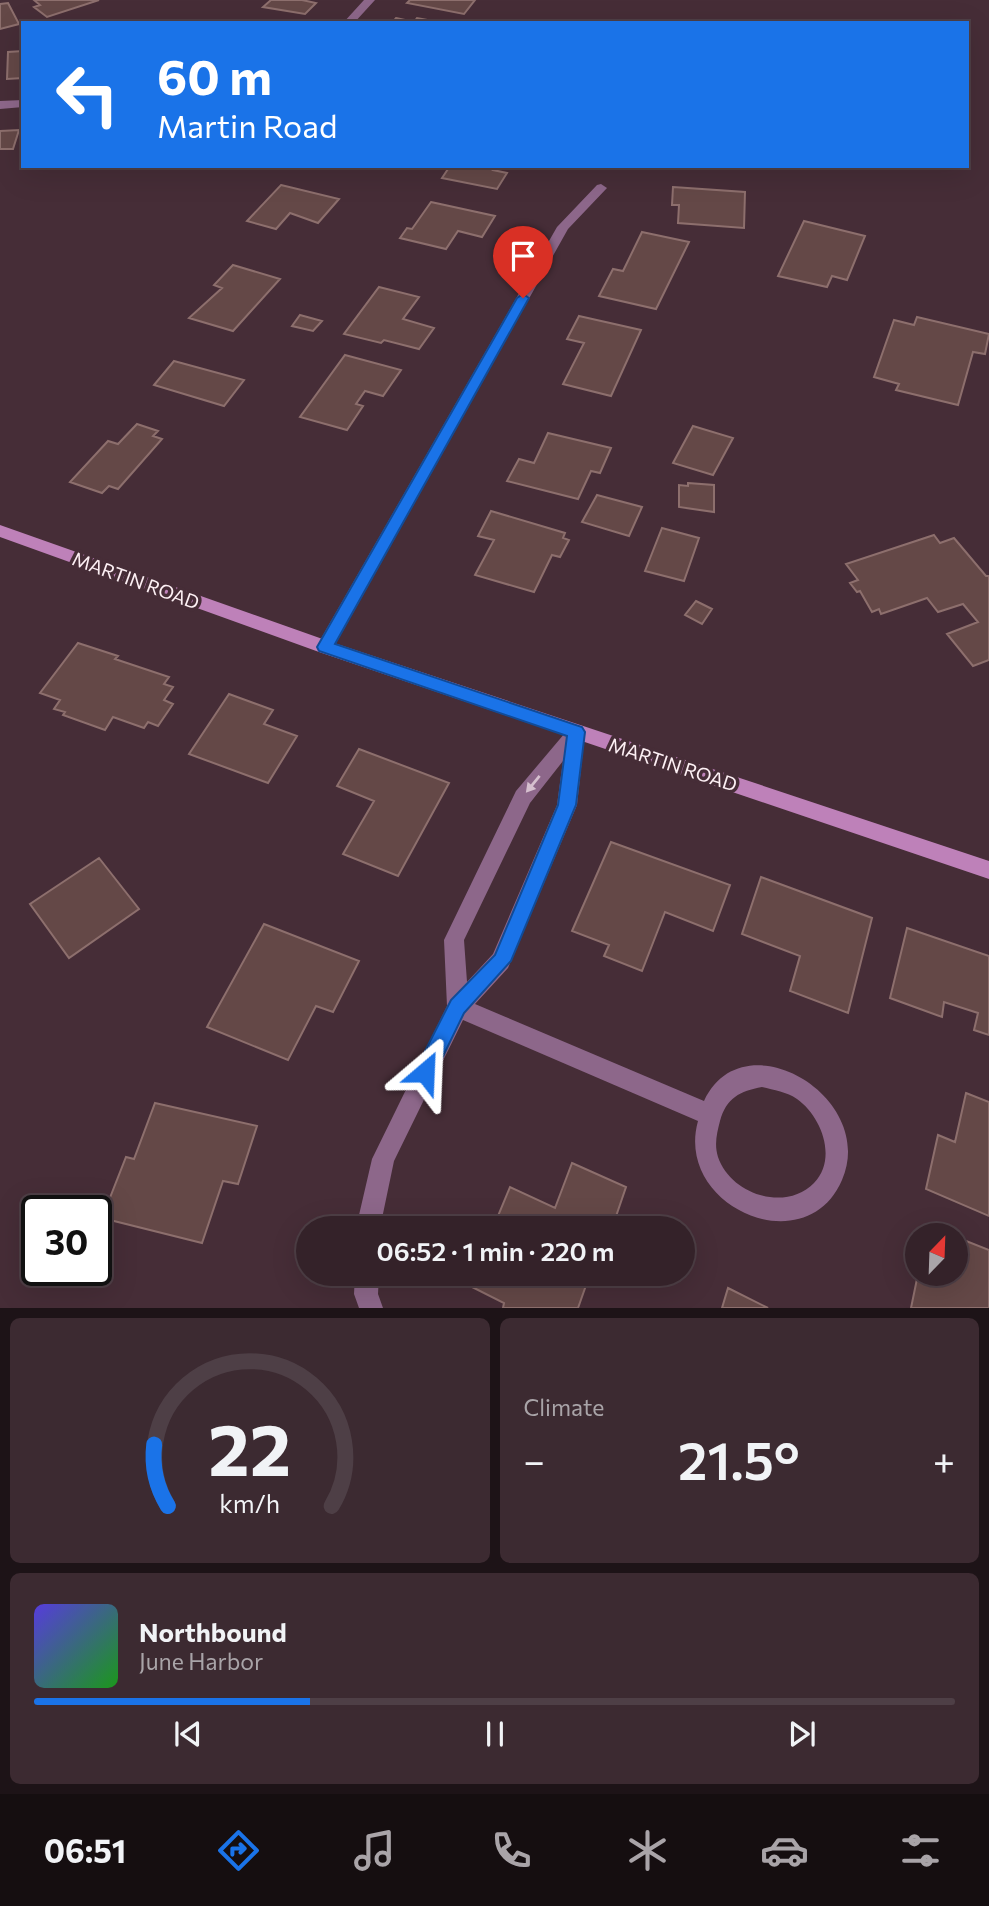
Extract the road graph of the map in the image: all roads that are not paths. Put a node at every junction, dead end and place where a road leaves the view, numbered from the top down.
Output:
1 (370, 0) edge
2 (350, 21) edge
3 (21, 103) edge
4 (0, 105) edge
5 (601, 188) dead end
6 (0, 531) edge
7 (325, 647) junction
8 (576, 732) junction
9 (989, 870) edge
10 (458, 1007) junction
11 (710, 1115) junction
12 (371, 1216) edge
13 (366, 1286) edge
14 (370, 1307) edge

1 - 2 street
3 - 4 street
5 - 7 street
6 - 7 street, MARTIN ROAD
7 - 8 street, MARTIN ROAD
8 - 9 street, MARTIN ROAD
8 - 10 street
8 -> 10 street
10 - 11 street
10 - 12 street
11 - 11 street
13 - 14 street

